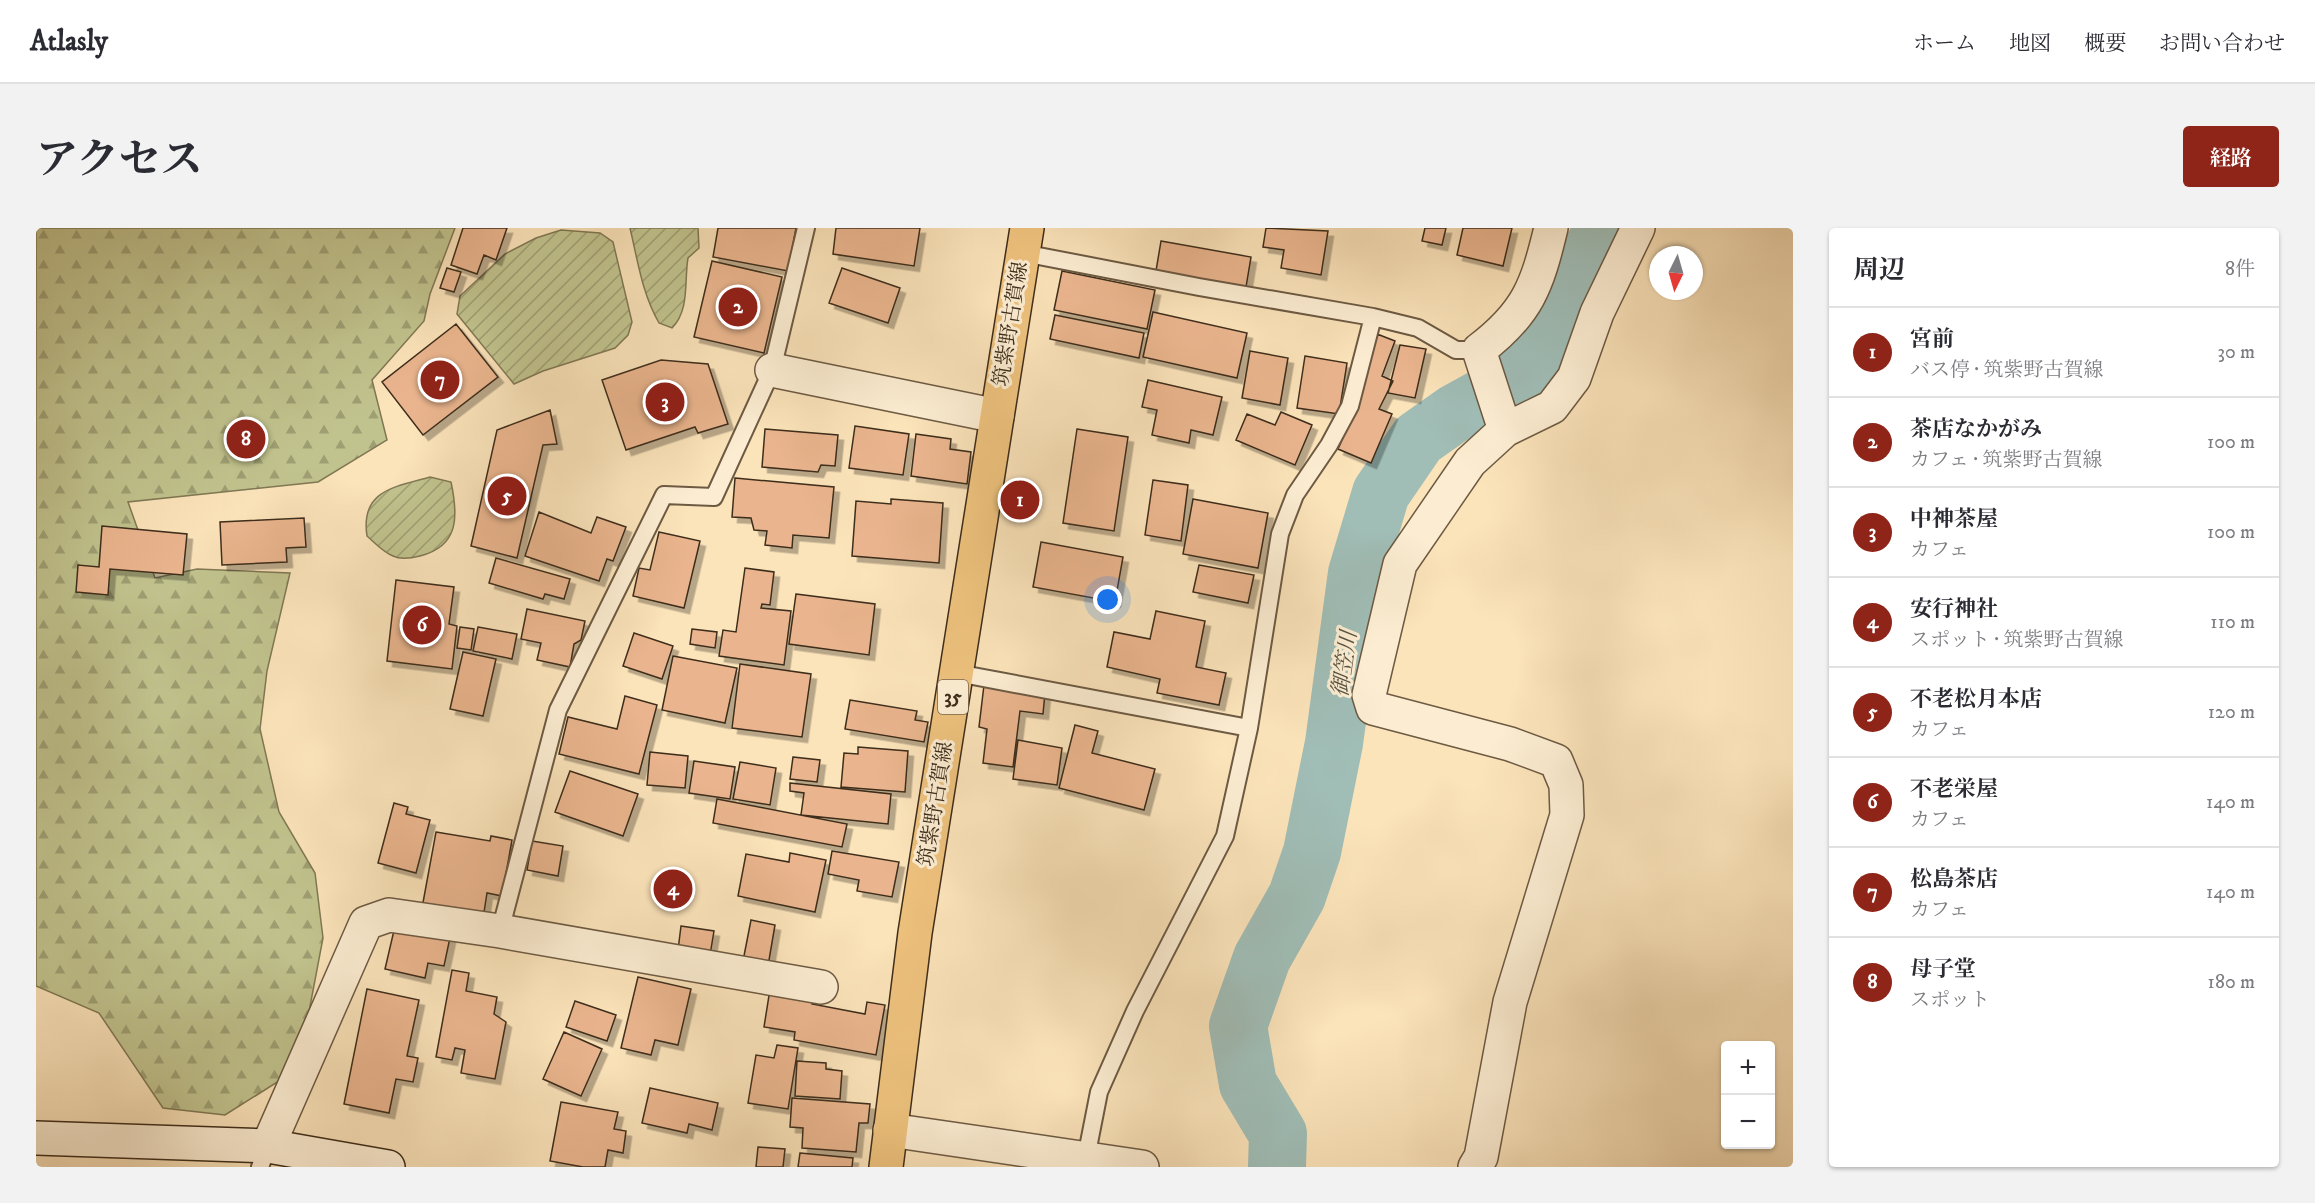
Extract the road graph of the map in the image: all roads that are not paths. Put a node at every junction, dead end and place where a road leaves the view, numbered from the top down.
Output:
1 (806, 228) edge
2 (1551, 228) edge
3 (1638, 228) edge
4 (1025, 240) edge
5 (1373, 317) junction
6 (1480, 355) junction
7 (772, 370) junction
8 (997, 416) junction
9 (1503, 425) junction
10 (957, 673) junction
11 (1249, 728) junction
12 (500, 931) junction
13 (821, 987) dead end
14 (891, 1130) junction
15 (36, 1138) edge
16 (264, 1157) edge
17 (1086, 1158) junction
18 (387, 1167) edge
19 (886, 1167) edge
20 (1142, 1167) edge
21 (1476, 1167) edge

1 - 7 lane
2 - 6 street
3 - 9 street
4 - 5 lane
4 - 8 main road, 筑紫野古賀線 / 35
5 - 6 lane
5 - 11 lane
6 - 9 street
7 - 8 street
7 - 12 lane
8 - 10 main road, 筑紫野古賀線 / 35
9 - 21 street
10 - 11 lane
10 - 14 main road, 筑紫野古賀線 / 35
11 - 17 lane
12 - 13 street
12 - 16 street
14 - 17 street
14 - 19 main road, 筑紫野古賀線 / 35
15 - 16 street
16 - 18 street
17 - 20 street

